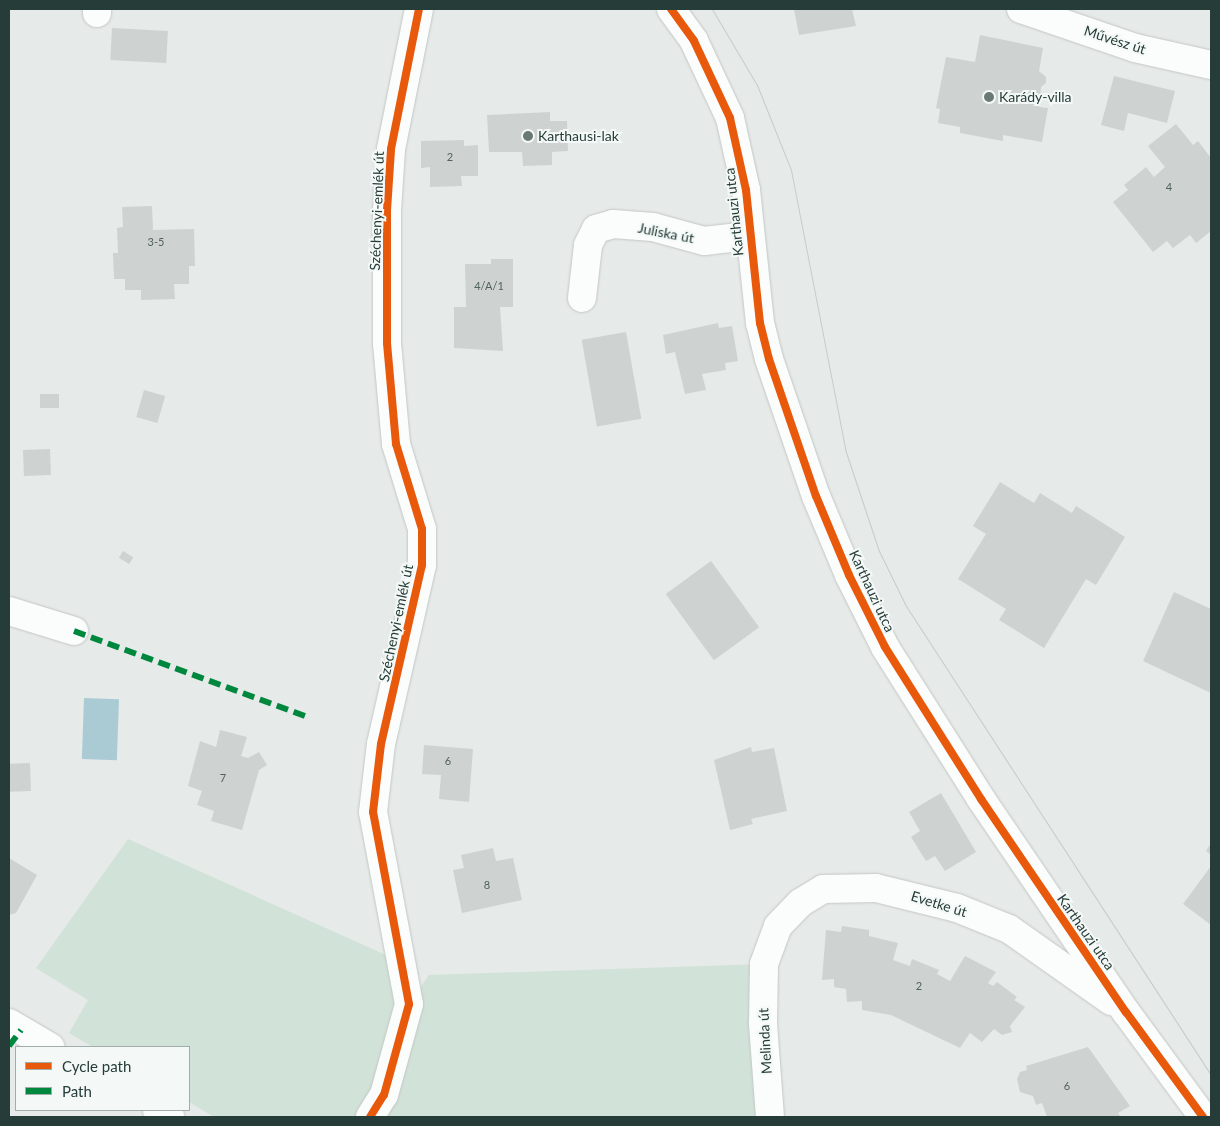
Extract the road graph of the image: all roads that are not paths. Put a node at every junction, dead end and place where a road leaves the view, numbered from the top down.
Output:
1 (419, 9) edge
2 (672, 9) edge
3 (1021, 9) edge
4 (1211, 65) edge
5 (748, 236) junction
6 (582, 298) dead end
7 (9, 611) edge
8 (74, 631) dead end
9 (764, 964) joint
10 (1126, 1012) junction
11 (9, 1023) edge
12 (48, 1046) edge
13 (159, 1111) edge
14 (170, 1117) edge
15 (370, 1117) edge
16 (770, 1117) edge
17 (1203, 1117) edge

1 - 15 street, Széchenyi-emlék út
2 - 5 street, Karthauzi utca
3 - 4 street, Művész út
5 - 6 street, Juliska út
5 - 10 street, Karthauzi utca
7 - 8 street
9 - 10 street, Evetke út
9 - 16 street, Melinda út
10 - 17 street, Karthauzi utca
11 - 12 street
13 - 14 street

